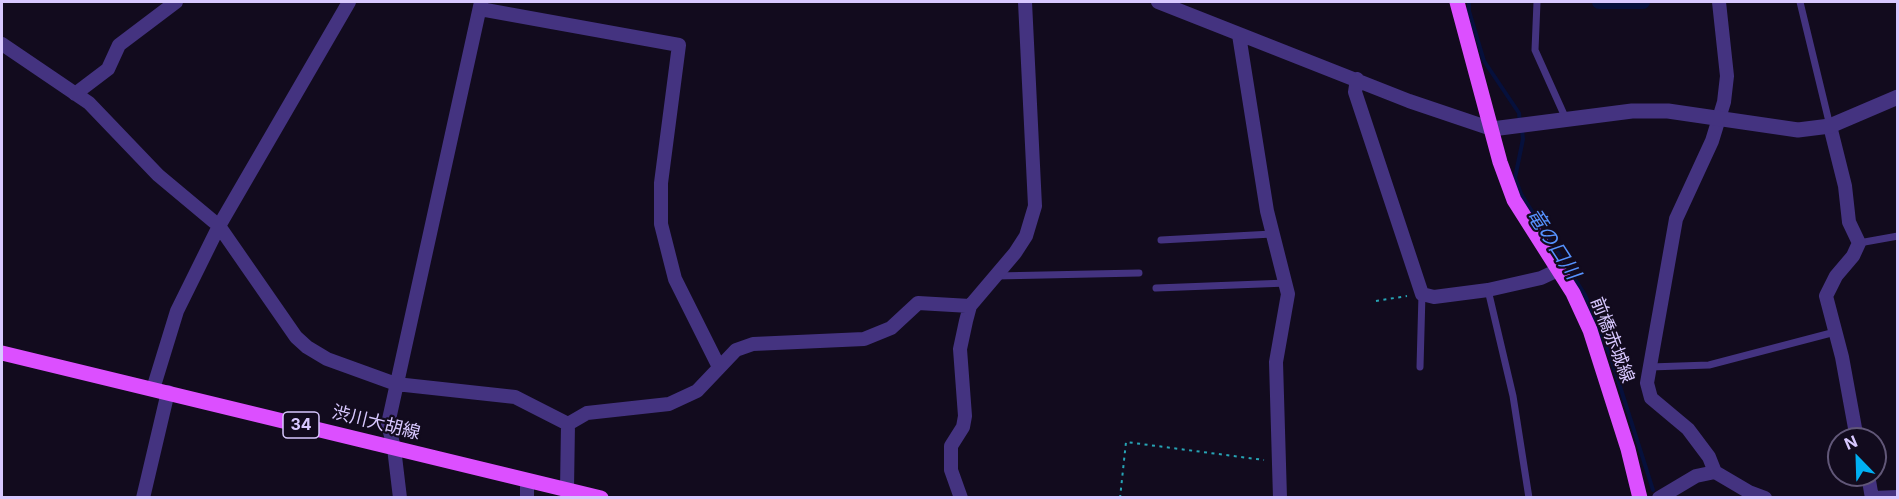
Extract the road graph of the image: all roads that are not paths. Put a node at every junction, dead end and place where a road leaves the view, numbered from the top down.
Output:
1 (176, 2) edge
2 (349, 2) edge
3 (1024, 2) edge
4 (1158, 2) edge
5 (1457, 2) edge
6 (1537, 2) edge
7 (1719, 2) edge
8 (1800, 2) edge
9 (480, 5) edge
10 (1239, 35) junction
11 (2, 44) edge
12 (1357, 79) junction
13 (75, 94) junction
14 (1898, 97) edge
15 (1720, 118) junction
16 (1566, 120) junction
17 (1830, 126) junction
18 (1492, 129) junction
19 (219, 226) junction
20 (1272, 234) junction
21 (1898, 236) edge
22 (1161, 240) dead end
23 (1859, 243) junction
24 (1558, 270) junction
25 (1139, 273) dead end
26 (993, 276) junction
27 (1287, 283) junction
28 (1156, 288) dead end
29 (1488, 290) junction
30 (1422, 294) junction
31 (970, 306) junction
32 (1835, 332) junction
33 (2, 353) edge
34 (720, 367) junction
35 (1420, 367) dead end
36 (1650, 367) junction
37 (396, 384) junction
38 (161, 391) junction
39 (568, 424) junction
40 (1855, 427) edge
41 (394, 448) junction
42 (1715, 472) junction
43 (527, 480) junction
44 (567, 489) junction
45 (1750, 495) edge
46 (1898, 497) edge
47 (143, 498) edge
48 (400, 498) edge
49 (527, 498) edge
50 (601, 498) edge
51 (961, 498) edge
52 (1280, 498) edge
53 (1529, 498) edge
54 (1640, 498) edge
55 (1659, 498) edge
56 (1766, 498) edge
57 (1873, 498) edge

1 - 13 street
2 - 19 street
3 - 26 street
4 - 10 street
5 - 18 main road, 前橋赤城線
6 - 16 lane
7 - 15 street
8 - 17 lane
9 - 34 street
9 - 37 street
10 - 12 street
10 - 20 street
11 - 13 street
12 - 18 street
12 - 30 street
13 - 19 street
14 - 17 street
15 - 16 street
15 - 17 street
15 - 36 street
16 - 18 street
17 - 23 street
18 - 24 main road, 前橋赤城線
19 - 37 street
19 - 38 street
20 - 22 lane
20 - 27 street
21 - 23 lane
23 - 32 street
24 - 29 street
24 - 54 main road, 前橋赤城線
25 - 26 lane
26 - 31 street
27 - 28 lane
27 - 52 street
29 - 30 street
29 - 53 lane
30 - 35 lane
31 - 34 street
31 - 51 street
32 - 36 lane
32 - 40 street
33 - 38 main road, 渋川大胡線 / 34
34 - 39 street
36 - 42 street
37 - 39 street
37 - 41 street
38 - 41 main road, 渋川大胡線 / 34
38 - 47 street
39 - 44 street
41 - 43 main road, 渋川大胡線 / 34
41 - 48 street
42 - 45 street
42 - 55 street
43 - 44 main road, 渋川大胡線 / 34
43 - 49 street
44 - 50 main road, 渋川大胡線 / 34
45 - 56 street
46 - 57 street

